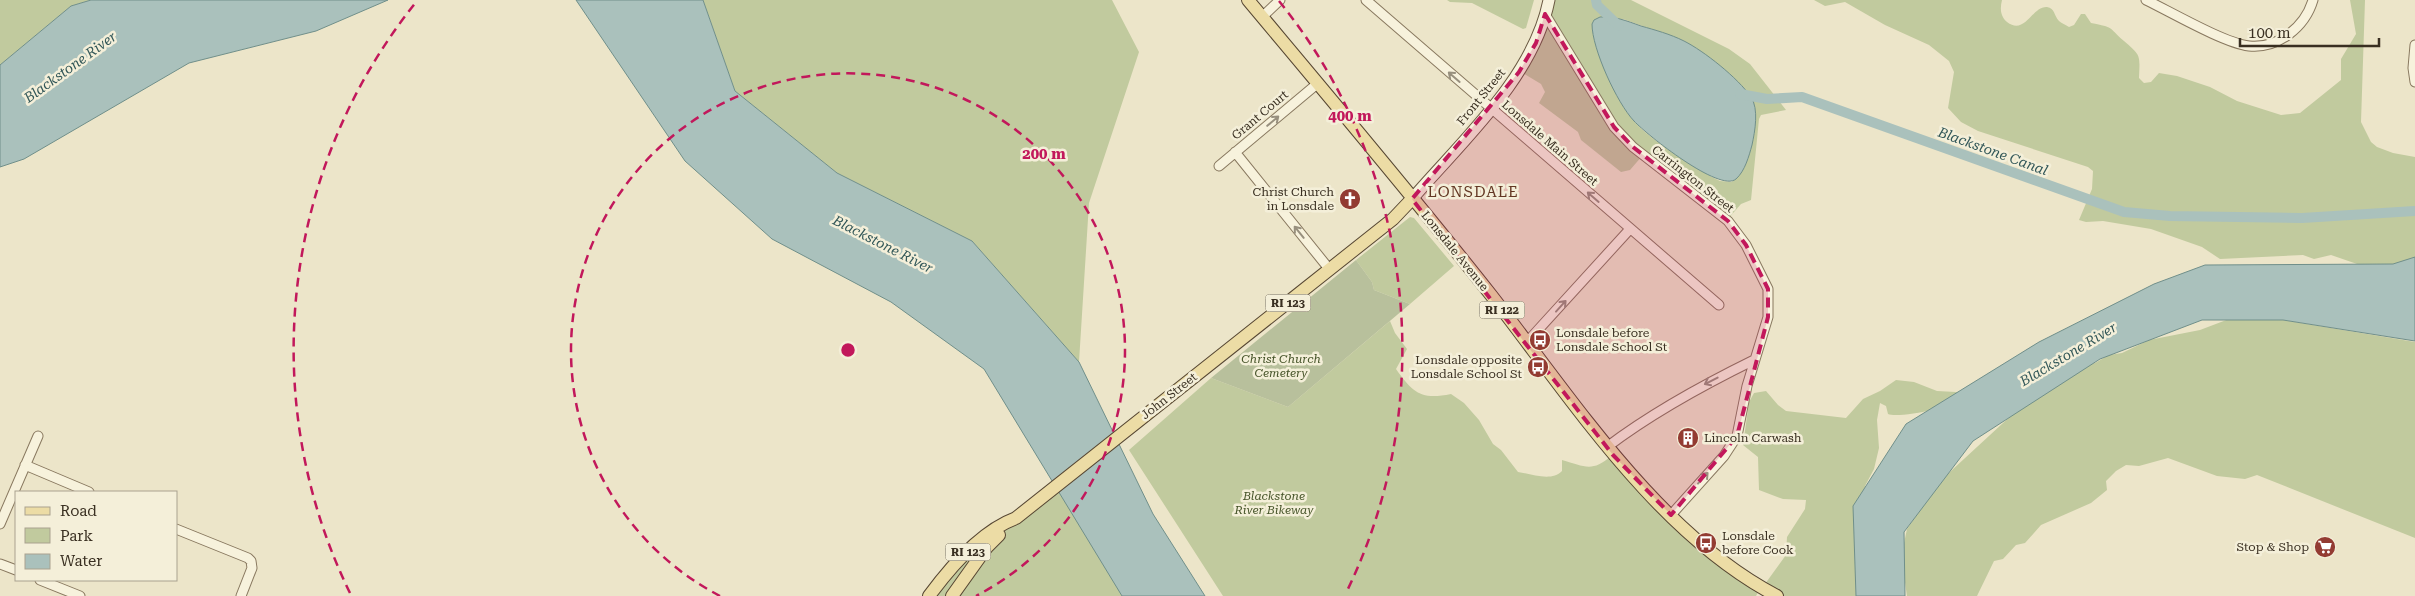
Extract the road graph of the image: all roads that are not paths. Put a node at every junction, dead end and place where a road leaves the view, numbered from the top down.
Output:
1 (1248, 0) edge
2 (1280, 0) edge
3 (1366, 0) edge
4 (1549, 0) edge
5 (2146, 0) edge
6 (2313, 0) edge
7 (1545, 14) junction
8 (1262, 17) junction
9 (2415, 45) edge
10 (2415, 82) edge
11 (1317, 84) junction
12 (1491, 108) junction
13 (1235, 152) junction
14 (1219, 166) dead end
15 (1412, 199) junction
16 (1630, 229) junction
17 (1330, 270) junction
18 (1718, 305) dead end
19 (1528, 342) junction
20 (1754, 360) junction
21 (38, 436) dead end
22 (1607, 447) junction
23 (25, 465) junction
24 (87, 491) edge
25 (1671, 515) junction
26 (1016, 518) junction
27 (0, 524) edge
28 (178, 530) edge
29 (0, 564) edge
30 (15, 570) edge
31 (42, 581) edge
32 (941, 581) junction
33 (80, 596) edge
34 (242, 596) edge
35 (929, 596) edge
36 (951, 596) edge
37 (1777, 596) edge

1 - 8 main road, Lonsdale Avenue / RI 122
2 - 8 street
12 -> 3 street, Lonsdale Main Street
4 - 7 main road, Front Street / RI 123
5 - 6 street
7 - 12 main road, Front Street / RI 123
7 - 20 street, Carrington Street
8 - 11 main road, Lonsdale Avenue / RI 122
9 - 10 street
13 -> 11 street, Grant Court
11 - 15 main road, Lonsdale Avenue / RI 122
12 - 15 main road, Front Street / RI 123
16 -> 12 street, Lonsdale Main Street
13 - 14 street, Grant Court
17 -> 13 street
15 - 17 main road, John Street / RI 123
15 - 19 main road, Lonsdale Avenue / RI 122
16 - 18 street, Lonsdale Main Street
19 -> 16 street
17 - 26 main road, John Street / RI 123
19 - 22 main road, Lonsdale Avenue / RI 122
20 -> 22 street
25 -> 20 street, Carrington Street
21 - 23 street
22 - 25 main road, Lonsdale Avenue / RI 122
23 - 24 street
23 - 27 street
25 - 37 main road, Lonsdale Avenue / RI 122
26 - 32 main road, John Street / RI 123
26 - 36 main road, RI 123
28 - 34 street
29 - 30 street
31 - 33 street
32 - 35 main road, John Street / RI 123
32 - 36 main road

